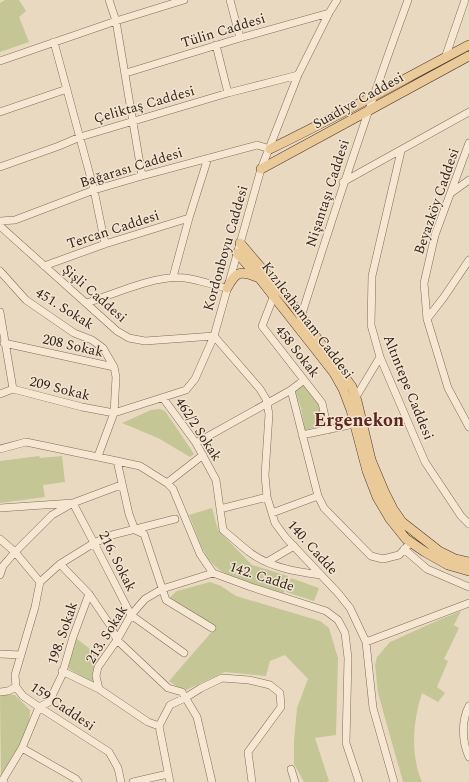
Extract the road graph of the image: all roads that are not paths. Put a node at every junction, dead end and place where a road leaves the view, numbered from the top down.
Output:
1 (109, 0) edge
2 (184, 0) edge
3 (230, 0) edge
4 (337, 0) edge
5 (408, 0) edge
6 (465, 0) edge
7 (329, 13) junction
8 (116, 21) junction
9 (240, 38) junction
10 (54, 42) junction
11 (216, 45) junction
12 (469, 46) edge
13 (469, 56) edge
14 (445, 58) junction
15 (0, 61) edge
16 (126, 73) junction
17 (298, 75) junction
18 (67, 89) junction
19 (228, 93) junction
20 (373, 96) junction
21 (0, 112) edge
22 (368, 112) junction
23 (469, 112) edge
24 (133, 121) junction
25 (80, 137) junction
26 (469, 143) edge
27 (270, 149) junction
28 (400, 151) junction
29 (208, 158) junction
30 (0, 167) edge
31 (262, 169) junction
32 (142, 176) junction
33 (469, 180) edge
34 (343, 182) junction
35 (94, 190) junction
36 (451, 193) junction
37 (189, 218) junction
38 (0, 221) edge
39 (0, 226) edge
40 (240, 243) junction
41 (105, 244) junction
42 (237, 253) junction
43 (469, 260) edge
44 (44, 266) junction
45 (0, 271) edge
46 (173, 277) junction
47 (260, 278) junction
48 (278, 287) junction
49 (227, 288) junction
50 (274, 296) junction
51 (87, 303) junction
52 (0, 312) edge
53 (301, 316) junction
54 (427, 319) junction
55 (298, 326) junction
56 (214, 336) junction
57 (4, 343) junction
58 (380, 357) junction
59 (114, 367) junction
60 (304, 380) junction
61 (13, 389) junction
62 (291, 390) junction
63 (0, 394) edge
64 (356, 397) junction
65 (163, 398) junction
66 (267, 403) junction
67 (350, 407) junction
68 (114, 413) junction
69 (354, 424) junction
70 (469, 427) edge
71 (328, 430) junction
72 (302, 435) junction
73 (196, 443) junction
74 (0, 449) edge
75 (203, 455) junction
76 (98, 456) junction
77 (117, 461) junction
78 (166, 483) junction
79 (121, 485) junction
80 (318, 496) junction
81 (267, 497) junction
82 (73, 503) junction
83 (0, 508) edge
84 (220, 509) junction
85 (272, 513) junction
86 (174, 519) dead end
87 (469, 524) edge
88 (135, 530) junction
89 (414, 538) junction
90 (0, 539) edge
91 (94, 543) junction
92 (294, 546) junction
93 (404, 549) junction
94 (15, 552) junction
95 (267, 562) junction
96 (469, 562) edge
97 (60, 564) junction
98 (469, 571) edge
99 (214, 573) junction
100 (321, 574) junction
101 (0, 575) edge
102 (40, 582) junction
103 (469, 587) edge
104 (162, 589) junction
105 (89, 594) junction
106 (469, 603) edge
107 (131, 615) junction
108 (212, 628) dead end
109 (117, 640) junction
110 (366, 642) junction
111 (184, 653) dead end
112 (0, 654) edge
113 (21, 655) junction
114 (62, 671) junction
115 (16, 687) junction
116 (99, 689) junction
117 (0, 692) edge
118 (185, 698) junction
119 (469, 706) edge
120 (39, 707) junction
121 (159, 726) junction
122 (22, 748) junction
123 (469, 757) edge
124 (291, 769) dead end
125 (168, 774) junction
126 (2, 781) edge
127 (78, 782) edge
128 (121, 782) edge
129 (133, 782) edge
130 (170, 782) edge
131 (212, 782) edge
132 (252, 782) edge
133 (295, 782) edge
134 (359, 782) edge
135 (394, 782) edge

1 - 8 street
2 - 8 street
3 - 9 street
4 - 7 street, Kordonboyu Caddesi
5 - 20 street, Nişantaşı Caddesi
6 - 14 street
7 - 9 street, Tülin Caddesi
7 - 17 street, Kordonboyu Caddesi
8 - 10 street
8 - 16 street
9 - 11 street, Tülin Caddesi
10 - 15 street
10 - 18 street
11 - 16 street, Tülin Caddesi
11 - 19 street
12 - 14 main road, Suadiye Caddesi
13 - 22 main road, Suadiye Caddesi
14 - 20 main road, Suadiye Caddesi
16 - 24 street
17 - 19 street, Çeliktaş Caddesi
17 - 27 street, Kordonboyu Caddesi
18 - 21 street
18 - 25 street
19 - 24 street, Çeliktaş Caddesi
20 - 22 street, Nişantaşı Caddesi
20 - 27 main road, Suadiye Caddesi
22 - 31 main road, Suadiye Caddesi
22 - 34 street, Nişantaşı Caddesi
23 - 28 street
24 - 25 street, Çeliktaş Caddesi
24 - 32 street
25 - 30 street, Çeliktaş Caddesi
25 - 35 street
26 - 36 street, Beyazköy Caddesi
27 - 29 street, Bağarası Caddesi
27 - 31 street, Kordonboyu Caddesi
28 - 34 street
28 - 58 street, Altıntepe Caddesi
29 - 32 street, Bağarası Caddesi
29 - 37 street
31 - 40 street, Kordonboyu Caddesi
32 - 35 street, Bağarası Caddesi
33 - 36 street
34 - 53 street, Nişantaşı Caddesi
35 - 38 street, Bağarası Caddesi
35 - 41 street
36 - 54 street, Beyazköy Caddesi
37 - 41 street, Tercan Caddesi
37 - 46 street
39 - 44 street, Şişli Caddesi
40 - 42 street, Kordonboyu Caddesi
40 - 48 main road, Kızılcahamam Caddesi
41 - 44 street, Tercan Caddesi
42 - 47 main road, Kızılcahamam Caddesi
42 - 49 street, Kordonboyu Caddesi
43 - 54 street
44 - 51 street, Şişli Caddesi
45 - 59 street, 451. Sokak
46 - 49 street
46 - 51 street
47 - 49 main road
47 - 50 main road, Kızılcahamam Caddesi
48 - 50 street, 458 Sokak
48 - 53 main road, Kızılcahamam Caddesi
49 - 56 street, Kordonboyu Caddesi
50 - 55 main road, Kızılcahamam Caddesi
50 - 60 street, 458 Sokak
51 - 56 street, Şişli Caddesi
52 - 57 street
53 - 55 street, Nişantaşı Caddesi
53 - 64 main road, Kızılcahamam Caddesi
54 - 70 street, Beyazköy Caddesi
55 - 67 main road, Kızılcahamam Caddesi
56 - 65 street, Kordonboyu Caddesi
56 - 66 street, 140. Cadde
57 - 59 street, 208 Sokak
57 - 61 street
58 - 64 street
58 - 87 street, Altıntepe Caddesi
59 - 68 street, 208 Sokak
60 - 62 street
60 - 71 street, 458 Sokak
61 - 63 street, 209 Sokak
61 - 68 street, 209 Sokak
62 - 66 street
62 - 72 street
64 - 67 main road
64 - 89 main road, Kızılcahamam Caddesi
65 - 68 street, Kordonboyu Caddesi
65 - 73 street, 462/2 Sokak
66 - 73 street
66 - 81 street, 140. Cadde
67 - 69 main road, Kızılcahamam Caddesi
68 - 76 street
69 - 71 street
69 - 89 main road, Kızılcahamam Caddesi
71 - 72 street
72 - 80 street
73 - 75 street, 462/2 Sokak
74 - 76 street, 142. Cadde
75 - 78 street
75 - 84 street, 462/2 Sokak
76 - 77 street, 142. Cadde
77 - 78 street, 142. Cadde
77 - 79 street
78 - 99 street, 142. Cadde
79 - 82 street
79 - 88 street
80 - 85 street
80 - 93 street
81 - 84 street
81 - 85 street, 140. Cadde
82 - 83 street
82 - 91 street, 216. Sokak
82 - 94 street
84 - 95 street, 462/2 Sokak
85 - 92 street, 140. Cadde
86 - 88 street
88 - 91 street
88 - 104 street
89 - 93 street
89 - 96 main road, Kızılcahamam Caddesi
89 - 98 main road, Kızılcahamam Caddesi
90 - 94 street
91 - 97 street
91 - 107 street, 216. Sokak
92 - 95 street
92 - 100 street, 140. Cadde
93 - 103 street
94 - 101 street
94 - 102 street
95 - 100 street, 462/2 Sokak
97 - 102 street
97 - 105 street
99 - 104 street, 213. Sokak
99 - 134 street, 142. Cadde
100 - 110 street, 140. Cadde
102 - 113 street, 159 Caddesi
104 - 107 street, 213. Sokak
104 - 108 street
105 - 109 street
105 - 114 street, 198. Sokak
106 - 110 street
107 - 109 street, 213. Sokak
107 - 111 street, 216. Sokak
109 - 116 street, 213. Sokak
109 - 118 street
110 - 135 street, 140. Cadde
112 - 113 street
113 - 115 street, 159 Caddesi
114 - 116 street
114 - 120 street, 198. Sokak
115 - 117 street
115 - 120 street, 159 Caddesi
116 - 121 street
118 - 121 street
118 - 131 street
118 - 132 street
119 - 123 street
120 - 122 street, 198. Sokak
120 - 128 street, 159 Caddesi
121 - 125 street
122 - 126 street, 198. Sokak
122 - 127 street
124 - 133 street
125 - 129 street
125 - 130 street

